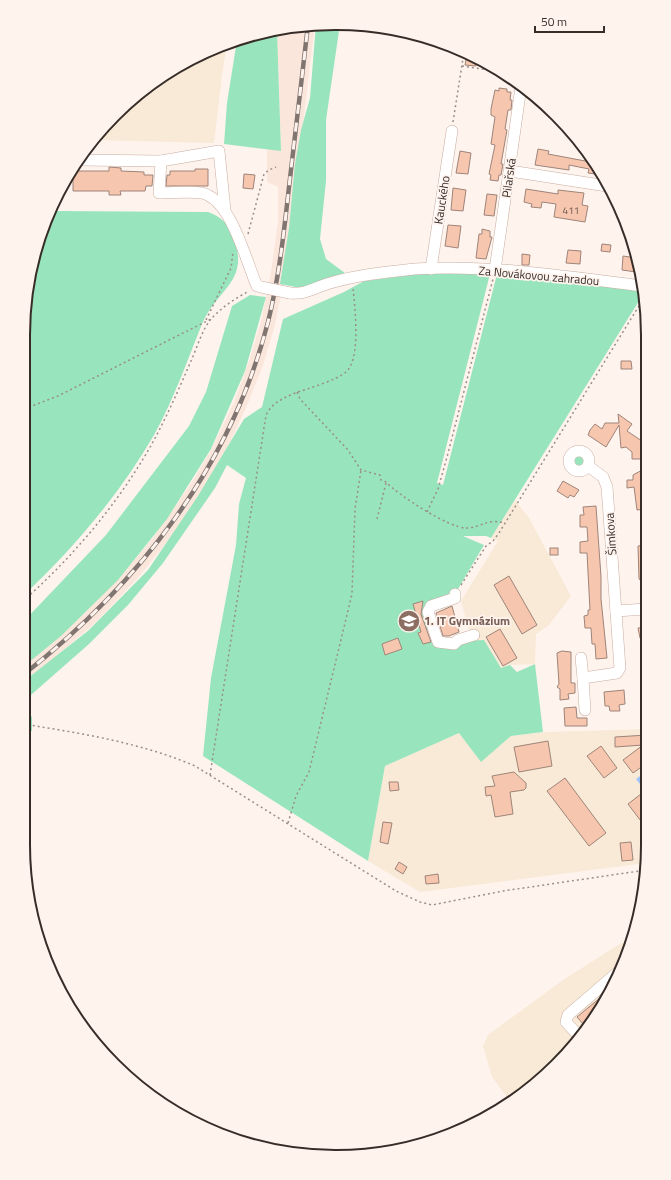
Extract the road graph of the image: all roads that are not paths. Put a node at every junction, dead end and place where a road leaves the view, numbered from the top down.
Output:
1 (520, 92) edge
2 (452, 131) road end
3 (85, 160) edge
4 (161, 161) junction
5 (510, 171) junction
6 (601, 185) edge
7 (225, 210) junction
8 (431, 269) junction
9 (495, 270) junction
10 (636, 285) edge
11 (588, 466) dead end
12 (455, 594) road end
13 (641, 608) edge
14 (616, 611) junction
15 (474, 635) dead end
16 (581, 658) dead end
17 (583, 678) junction
18 (585, 710) dead end
19 (609, 980) edge
20 (576, 1033) edge

1 - 5 street, Pilařská
2 - 8 street, Kauckého
3 - 4 street
4 - 7 street
4 - 7 street
5 - 6 street
5 - 9 street, Pilařská
7 - 8 street, Za Novákovou zahradou, bridge
8 - 9 street, Za Novákovou zahradou
9 - 10 street, Za Novákovou zahradou
11 - 14 street, Šimkova
12 - 15 street
13 - 14 street
14 - 17 street, Šimkova
16 - 17 street
17 - 18 street
19 - 20 street

